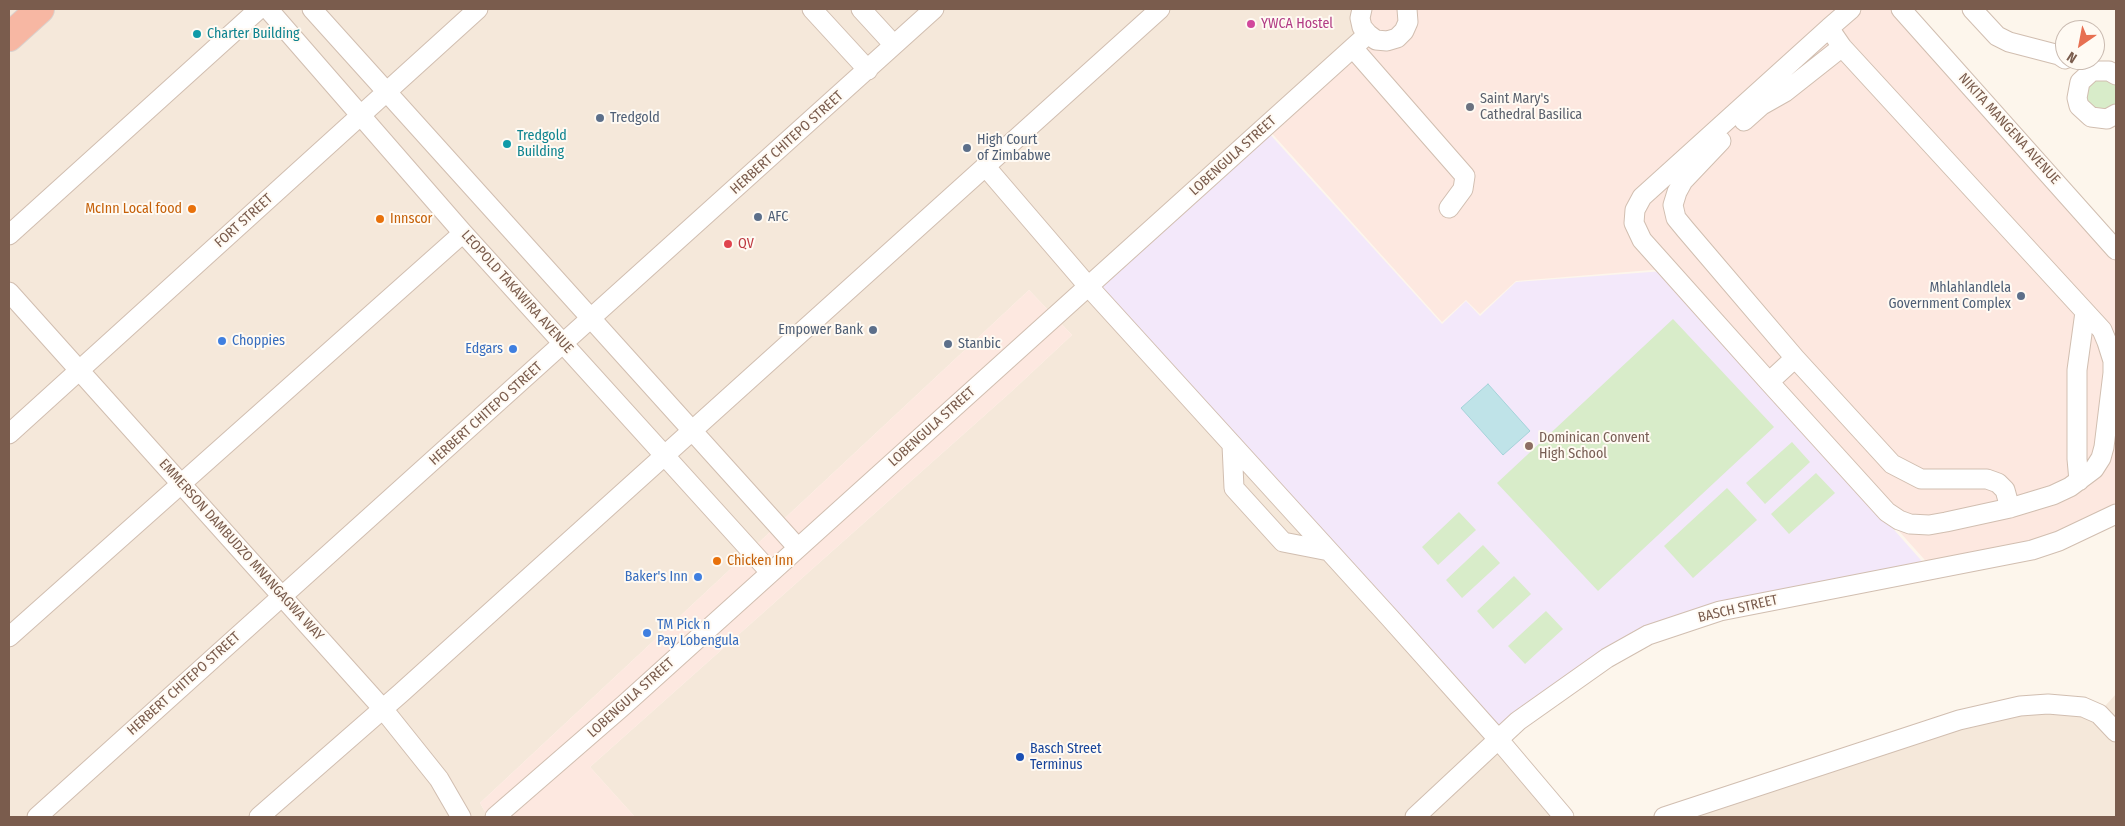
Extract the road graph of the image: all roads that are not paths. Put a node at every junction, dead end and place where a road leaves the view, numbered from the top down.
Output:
1 (40, 9) edge
2 (259, 9) edge
3 (268, 9) edge
4 (312, 9) edge
5 (478, 9) edge
6 (812, 9) edge
7 (861, 9) edge
8 (934, 9) edge
9 (1160, 9) edge
10 (1362, 9) edge
11 (1407, 9) edge
12 (1851, 9) edge
13 (1901, 9) edge
14 (1972, 9) edge
15 (1829, 28) junction
16 (1368, 34) junction
17 (9, 37) edge
18 (894, 45) junction
19 (1842, 47) junction
20 (1353, 48) junction
21 (2055, 54) edge
22 (868, 70) junction
23 (2078, 70) edge
24 (2116, 74) edge
25 (2085, 76) junction
26 (388, 91) junction
27 (2116, 114) edge
28 (360, 115) junction
29 (985, 166) junction
30 (1449, 208) dead end
31 (463, 233) junction
32 (9, 235) edge
33 (2116, 250) edge
34 (1088, 286) junction
35 (9, 292) edge
36 (2085, 312) junction
37 (592, 318) junction
38 (564, 344) junction
39 (1795, 358) junction
40 (79, 371) junction
41 (1769, 382) junction
42 (692, 430) junction
43 (9, 434) edge
44 (1232, 445) junction
45 (664, 455) junction
46 (2079, 481) junction
47 (181, 484) junction
48 (2010, 508) junction
49 (2116, 514) edge
50 (798, 548) junction
51 (1329, 551) junction
52 (770, 572) junction
53 (282, 597) junction
54 (9, 637) edge
55 (383, 709) junction
56 (2116, 732) edge
57 (1498, 740) junction
58 (36, 817) edge
59 (260, 817) edge
60 (461, 817) edge
61 (495, 817) edge
62 (1415, 817) edge
63 (1564, 817) edge
64 (1664, 817) edge

1 - 17 highway
2 - 32 street
3 - 28 street, LEOPOLD TAKAWIRA AVENUE
4 - 26 street
5 - 26 street, FORT STREET
6 - 22 street
7 - 18 street
8 - 18 street, HERBERT CHITEPO STREET
9 - 29 street
10 - 16 street
11 - 16 street
12 - 15 street
13 - 33 street, NIKITA MANGENA AVENUE
14 - 21 street
15 - 19 street
15 - 41 street
16 - 20 street, LOBENGULA STREET
18 - 22 street, HERBERT CHITEPO STREET
19 - 36 street
19 - 39 street
20 - 30 street
20 - 34 street, LOBENGULA STREET
22 - 37 street, HERBERT CHITEPO STREET
23 - 25 street
24 - 25 street
25 - 27 street
26 - 28 street, FORT STREET
26 - 37 street
28 - 31 street, LEOPOLD TAKAWIRA AVENUE
28 - 40 street, FORT STREET
29 - 34 street
29 - 42 street
31 - 38 street, LEOPOLD TAKAWIRA AVENUE
31 - 47 street
34 - 44 street
34 - 50 street, LOBENGULA STREET
35 - 40 street, EMMERSON DAMBUDZO MNANGAGWA WAY
36 - 46 street
36 - 46 street
37 - 38 street, HERBERT CHITEPO STREET
37 - 42 street
38 - 45 street, LEOPOLD TAKAWIRA AVENUE
38 - 53 street, HERBERT CHITEPO STREET
39 - 41 street
39 - 48 street
40 - 43 street, FORT STREET
40 - 47 street, EMMERSON DAMBUDZO MNANGAGWA WAY
41 - 48 street
42 - 45 street
42 - 50 street
44 - 51 street
44 - 51 street
45 - 52 street, LEOPOLD TAKAWIRA AVENUE
45 - 55 street
46 - 48 street
47 - 53 street, EMMERSON DAMBUDZO MNANGAGWA WAY
47 - 54 street
49 - 57 street, BASCH STREET
50 - 52 street, LOBENGULA STREET
51 - 57 street
52 - 61 street, LOBENGULA STREET
53 - 55 street, EMMERSON DAMBUDZO MNANGAGWA WAY
53 - 58 street, HERBERT CHITEPO STREET
55 - 59 street
55 - 60 street, EMMERSON DAMBUDZO MNANGAGWA WAY
56 - 64 street
57 - 62 street, BASCH STREET
57 - 63 street

